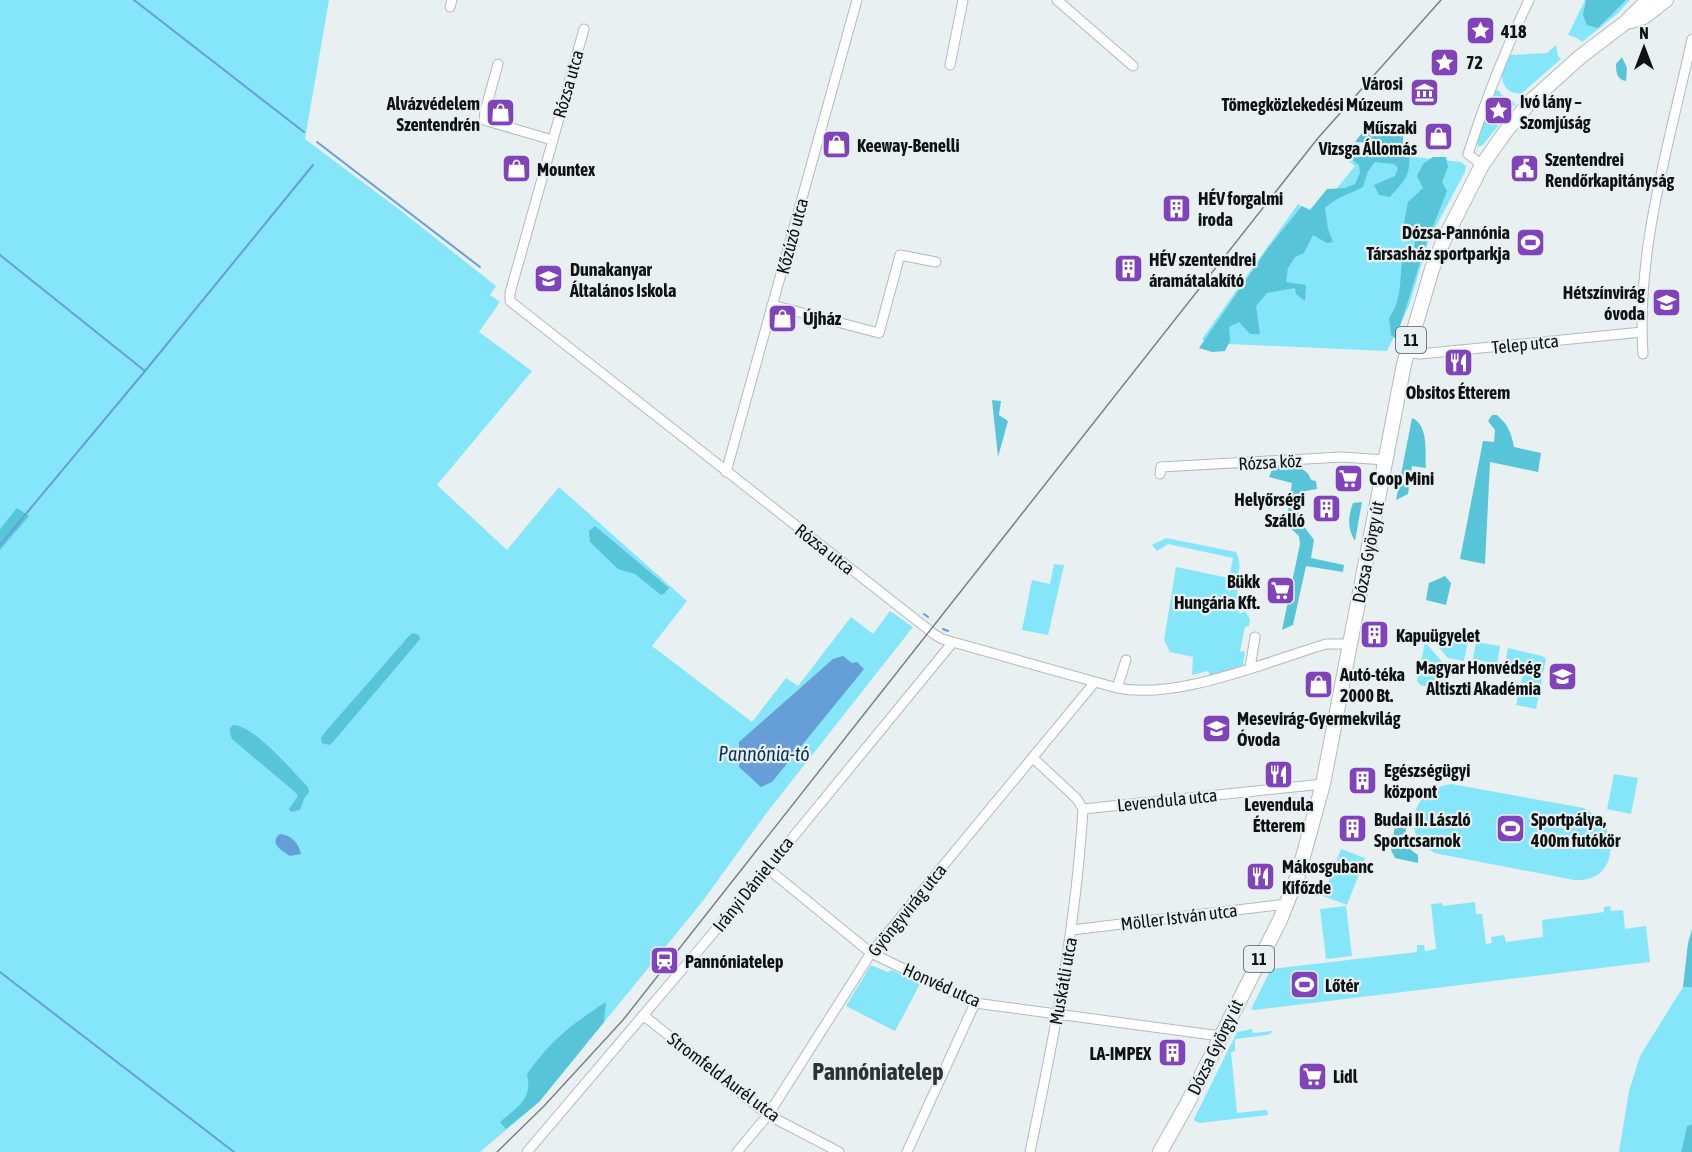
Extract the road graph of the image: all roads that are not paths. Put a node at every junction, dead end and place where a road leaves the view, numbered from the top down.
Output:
1 (857, 0) edge
2 (963, 0) edge
3 (1057, 0) edge
4 (1529, 0) edge
5 (1648, 0) edge
6 (1666, 0) edge
7 (1626, 22) junction
8 (584, 29) dead end
9 (1692, 39) edge
10 (498, 64) dead end
11 (950, 65) dead end
12 (1133, 66) dead end
13 (1692, 88) edge
14 (1682, 89) junction
15 (552, 140) junction
16 (1482, 165) junction
17 (936, 262) dead end
18 (772, 305) junction
19 (1642, 332) junction
20 (1407, 352) junction
21 (1643, 354) dead end
22 (1385, 460) junction
23 (726, 472) junction
24 (1160, 474) dead end
25 (1256, 637) dead end
26 (953, 642) junction
27 (1349, 644) junction
28 (1126, 660) dead end
29 (1250, 668) junction
30 (1095, 682) junction
31 (1117, 688) junction
32 (1033, 758) junction
33 (1323, 784) junction
34 (1083, 809) junction
35 (767, 868) junction
36 (1286, 904) junction
37 (1072, 930) junction
38 (871, 953) junction
39 (975, 1004) junction
40 (643, 1015) junction
41 (1058, 1015) junction
42 (1220, 1036) junction
43 (768, 1115) junction
44 (527, 1152) edge
45 (737, 1152) edge
46 (839, 1152) edge
47 (907, 1152) edge
48 (1030, 1152) edge
49 (1160, 1152) edge

1 - 18 street, Kőzúzó utca
2 - 11 street
3 - 12 street
4 - 16 street
5 - 7 main road, Dózsa György út / 11
6 - 7 main road
7 - 16 main road, Dózsa György út / 11
8 - 15 street, Rózsa utca
9 - 14 street
10 - 15 street, Rózsa utca
13 - 14 street
14 - 19 street
15 - 23 street, Rózsa utca
16 - 20 main road, Dózsa György út / 11
17 - 18 street
18 - 23 street, Kőzúzó utca
19 - 20 street, Telep utca
19 - 21 street
20 - 22 main road, Dózsa György út / 11
22 - 24 street, Rózsa köz
22 - 27 main road, Dózsa György út / 11
23 - 26 street, Rózsa utca
25 - 29 street
26 - 30 street, Rózsa utca
26 - 35 street, Irányi Dániel utca
27 - 29 street, Rózsa utca
27 - 33 main road, Dózsa György út / 11
28 - 31 street
29 - 31 street, Rózsa utca
30 - 31 street, Rózsa utca
30 - 32 street, Gyöngyvirág utca
32 - 34 street
32 - 38 street, Gyöngyvirág utca
33 - 34 street, Levendula utca
33 - 36 main road, Dózsa György út / 11
34 - 37 street, Muskátli utca
35 - 38 street, Honvéd utca
35 - 40 street, Irányi Dániel utca
36 - 37 street, Möller István utca
36 - 42 main road, Dózsa György út / 11
37 - 41 street, Muskátli utca
38 - 39 street, Honvéd utca
38 - 43 street, Gyöngyvirág utca
39 - 41 street, Honvéd utca
39 - 47 street
40 - 43 street, Stromfeld Aurél utca
40 - 44 street, Irányi Dániel utca
41 - 42 street, Honvéd utca
41 - 48 street, Muskátli utca
42 - 49 main road, Dózsa György út / 11
43 - 45 street, Gyöngyvirág utca
43 - 46 street, Stromfeld Aurél utca

